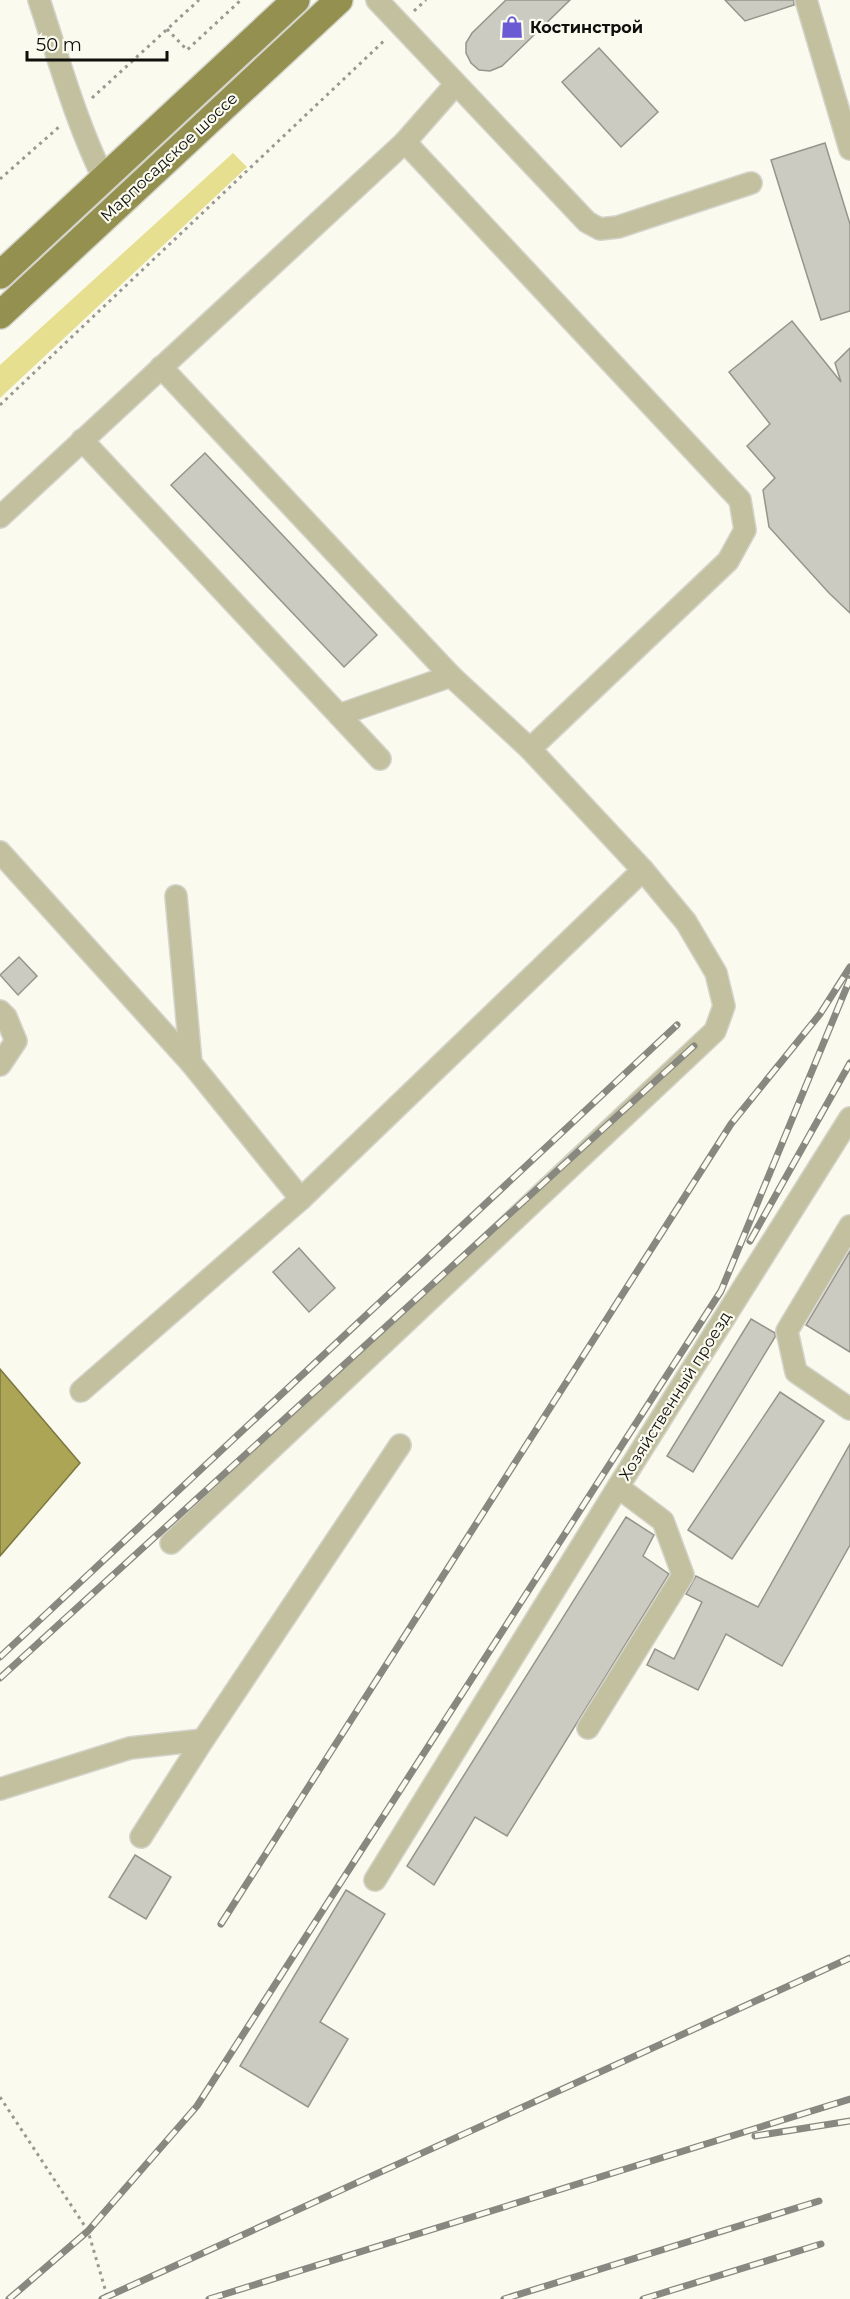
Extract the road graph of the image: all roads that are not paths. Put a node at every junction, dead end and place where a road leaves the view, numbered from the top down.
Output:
1 (39, 0) edge
2 (296, 0) edge
3 (339, 0) edge
4 (377, 0) edge
5 (806, 0) edge
6 (455, 85) junction
7 (405, 142) junction
8 (850, 149) edge
9 (104, 179) junction
10 (751, 183) dead end
11 (0, 275) edge
12 (0, 315) edge
13 (161, 367) junction
14 (82, 440) junction
15 (0, 517) edge
16 (451, 676) junction
17 (339, 715) junction
18 (530, 749) junction
19 (380, 759) dead end
20 (0, 852) edge
21 (643, 870) junction
22 (176, 896) dead end
23 (0, 1011) edge
24 (191, 1064) junction
25 (0, 1065) edge
26 (850, 1118) edge
27 (301, 1199) junction
28 (850, 1226) edge
29 (81, 1391) dead end
30 (850, 1409) edge
31 (400, 1445) dead end
32 (618, 1487) junction
33 (171, 1543) dead end
34 (588, 1728) dead end
35 (203, 1740) junction
36 (0, 1788) edge
37 (141, 1837) dead end
38 (375, 1880) dead end

1 - 9 street
2 - 9 main road, Марпосадское шоссе
3 - 12 main road, Марпосадское шоссе
4 - 6 street
5 - 8 street
6 - 7 street
6 - 10 street
7 - 13 street
7 - 18 street
9 - 11 main road, Марпосадское шоссе
13 - 14 street
13 - 16 street
14 - 15 street
14 - 17 street
16 - 17 street
16 - 18 street
17 - 19 street
18 - 21 street
20 - 24 street
21 - 27 street
21 - 33 street
22 - 24 street
23 - 25 street
24 - 27 street
26 - 32 street, Хозяйственный проезд
27 - 29 street
28 - 30 street
31 - 35 street
32 - 34 street, Хозяйственный проезд
32 - 38 street
35 - 36 street
35 - 37 street

